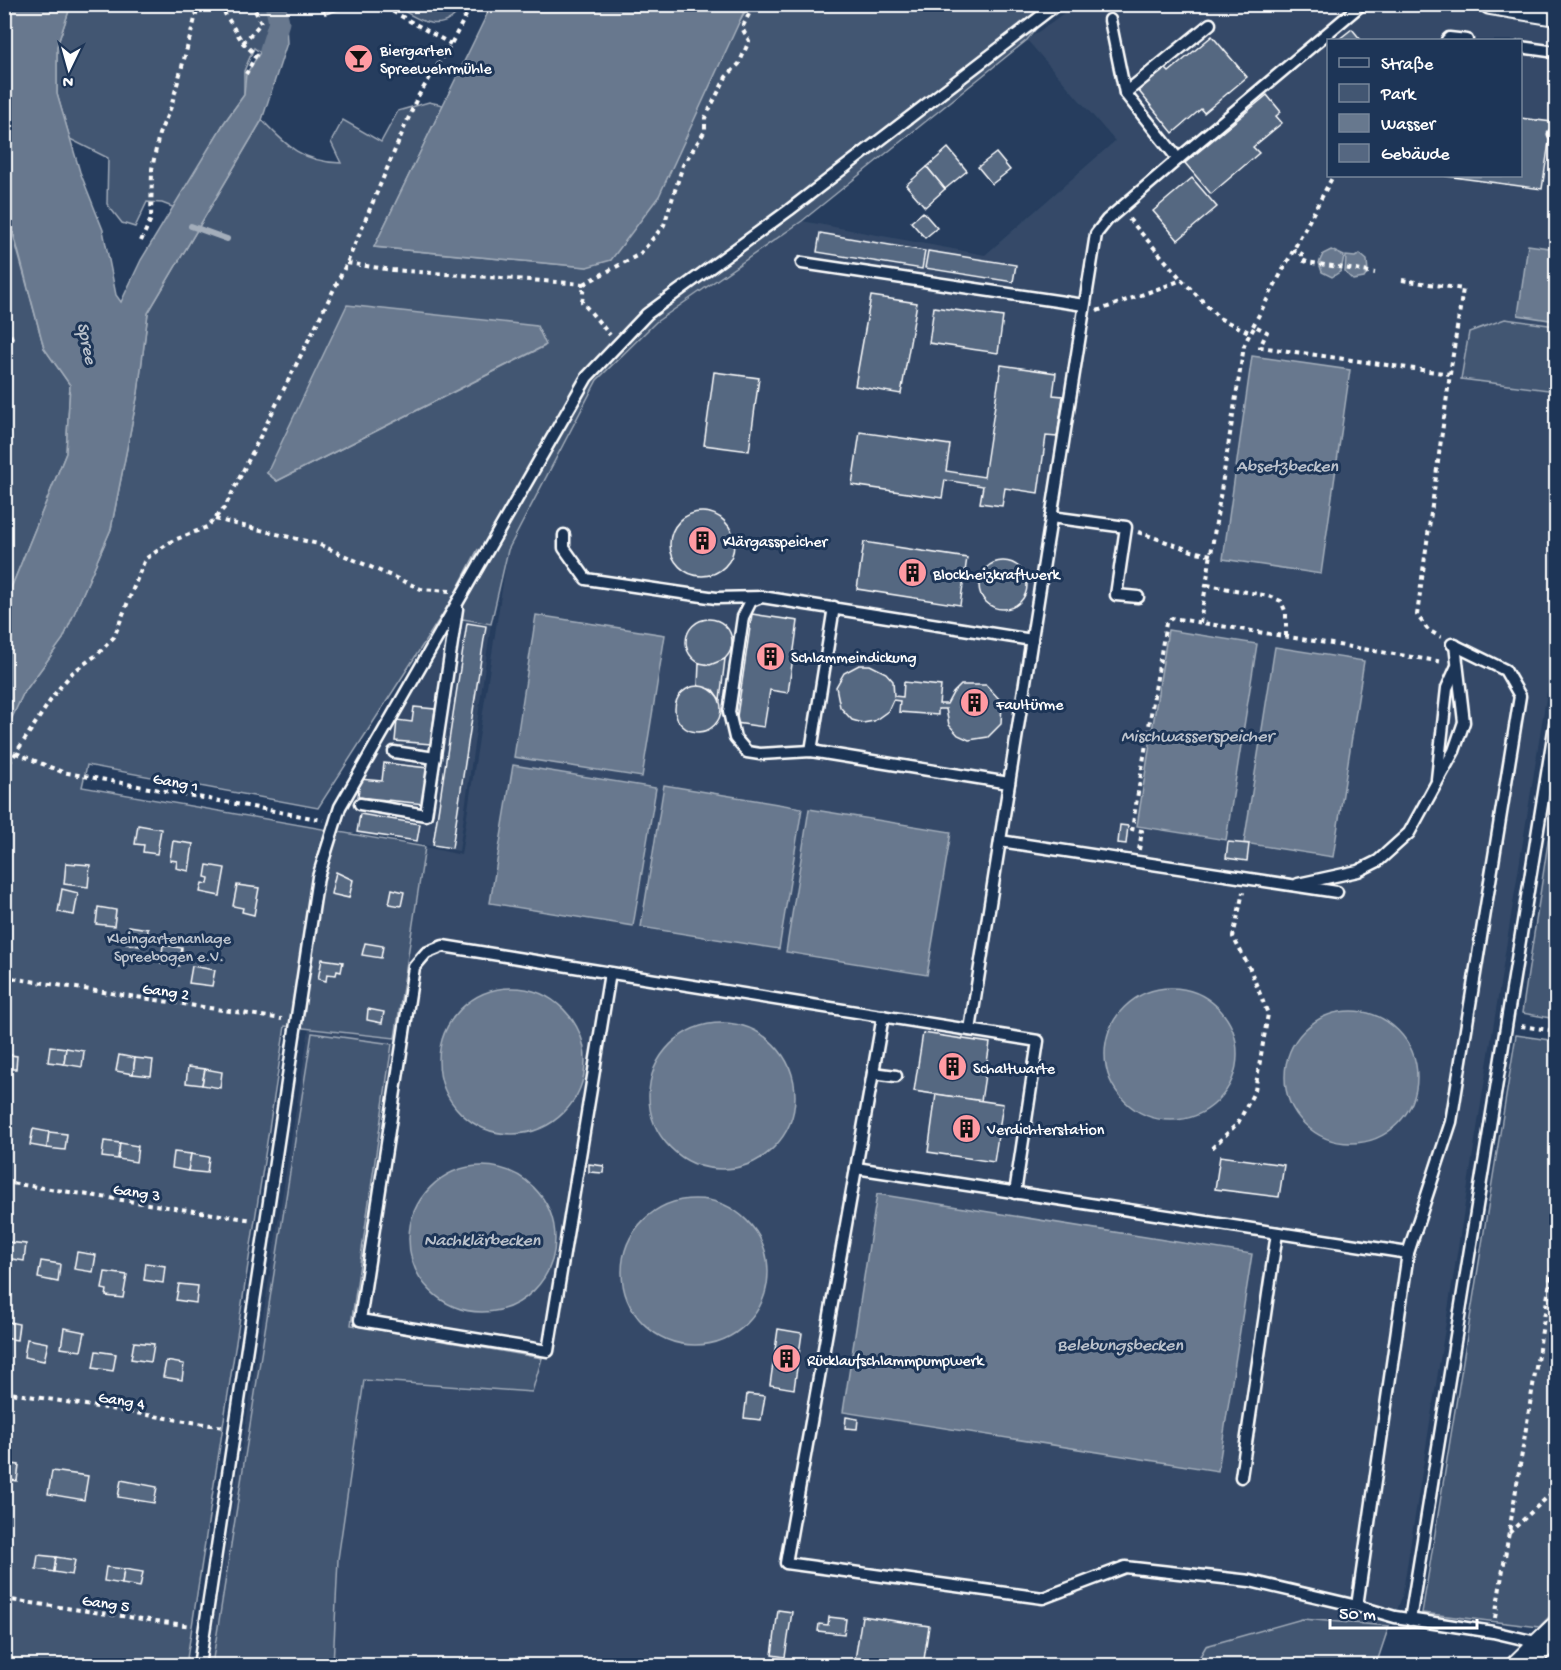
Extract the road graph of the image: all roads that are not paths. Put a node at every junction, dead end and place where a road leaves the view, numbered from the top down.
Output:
1 (1057, 4) edge
2 (1362, 4) edge
3 (1490, 4) edge
4 (1557, 15) edge
5 (1110, 20) dead end
6 (1210, 24) dead end
7 (1522, 47) edge
8 (1557, 52) edge
9 (1125, 93) junction
10 (1178, 159) junction
11 (802, 263) dead end
12 (1083, 311) junction
13 (1051, 517) junction
14 (564, 535) dead end
15 (461, 596) junction
16 (762, 597) junction
17 (1138, 597) dead end
18 (834, 608) junction
19 (1032, 639) junction
20 (1456, 668) junction
21 (1557, 718) edge
22 (811, 751) junction
23 (394, 752) dead end
24 (435, 758) junction
25 (1009, 783) junction
26 (1434, 792) junction
27 (360, 804) dead end
28 (1000, 841) junction
29 (1292, 885) junction
30 (1337, 892) dead end
31 (610, 973) junction
32 (883, 1016) junction
33 (970, 1030) junction
34 (873, 1073) junction
35 (896, 1076) dead end
36 (856, 1168) junction
37 (1015, 1193) junction
38 (1277, 1233) junction
39 (1408, 1253) junction
40 (1241, 1477) dead end
41 (1357, 1606) junction
42 (1410, 1620) junction
43 (1550, 1637) edge
44 (198, 1665) edge
45 (1520, 1665) edge

1 - 15 lane
2 - 10 lane
3 - 4 street
5 - 9 lane
6 - 9 lane
7 - 8 lane
9 - 10 lane
10 - 12 lane
11 - 12 lane
12 - 13 lane
13 - 17 lane
13 - 19 lane
14 - 16 lane
15 - 24 lane
15 - 44 lane
16 - 18 lane
16 - 22 lane
18 - 19 lane
18 - 22 lane
19 - 25 lane
20 - 26 lane
20 - 26 lane
20 - 39 lane
21 - 42 lane
22 - 25 lane
23 - 24 lane
24 - 27 lane
25 - 28 lane
26 - 29 lane
28 - 29 lane
28 - 33 lane
29 - 30 lane
31 - 31 lane
31 - 32 lane
32 - 33 lane
32 - 34 lane
33 - 37 lane
34 - 35 lane
34 - 36 lane
36 - 37 lane
36 - 41 lane
37 - 38 lane
38 - 39 lane
38 - 40 lane
39 - 41 lane
41 - 42 lane
42 - 43 lane
43 - 45 street

